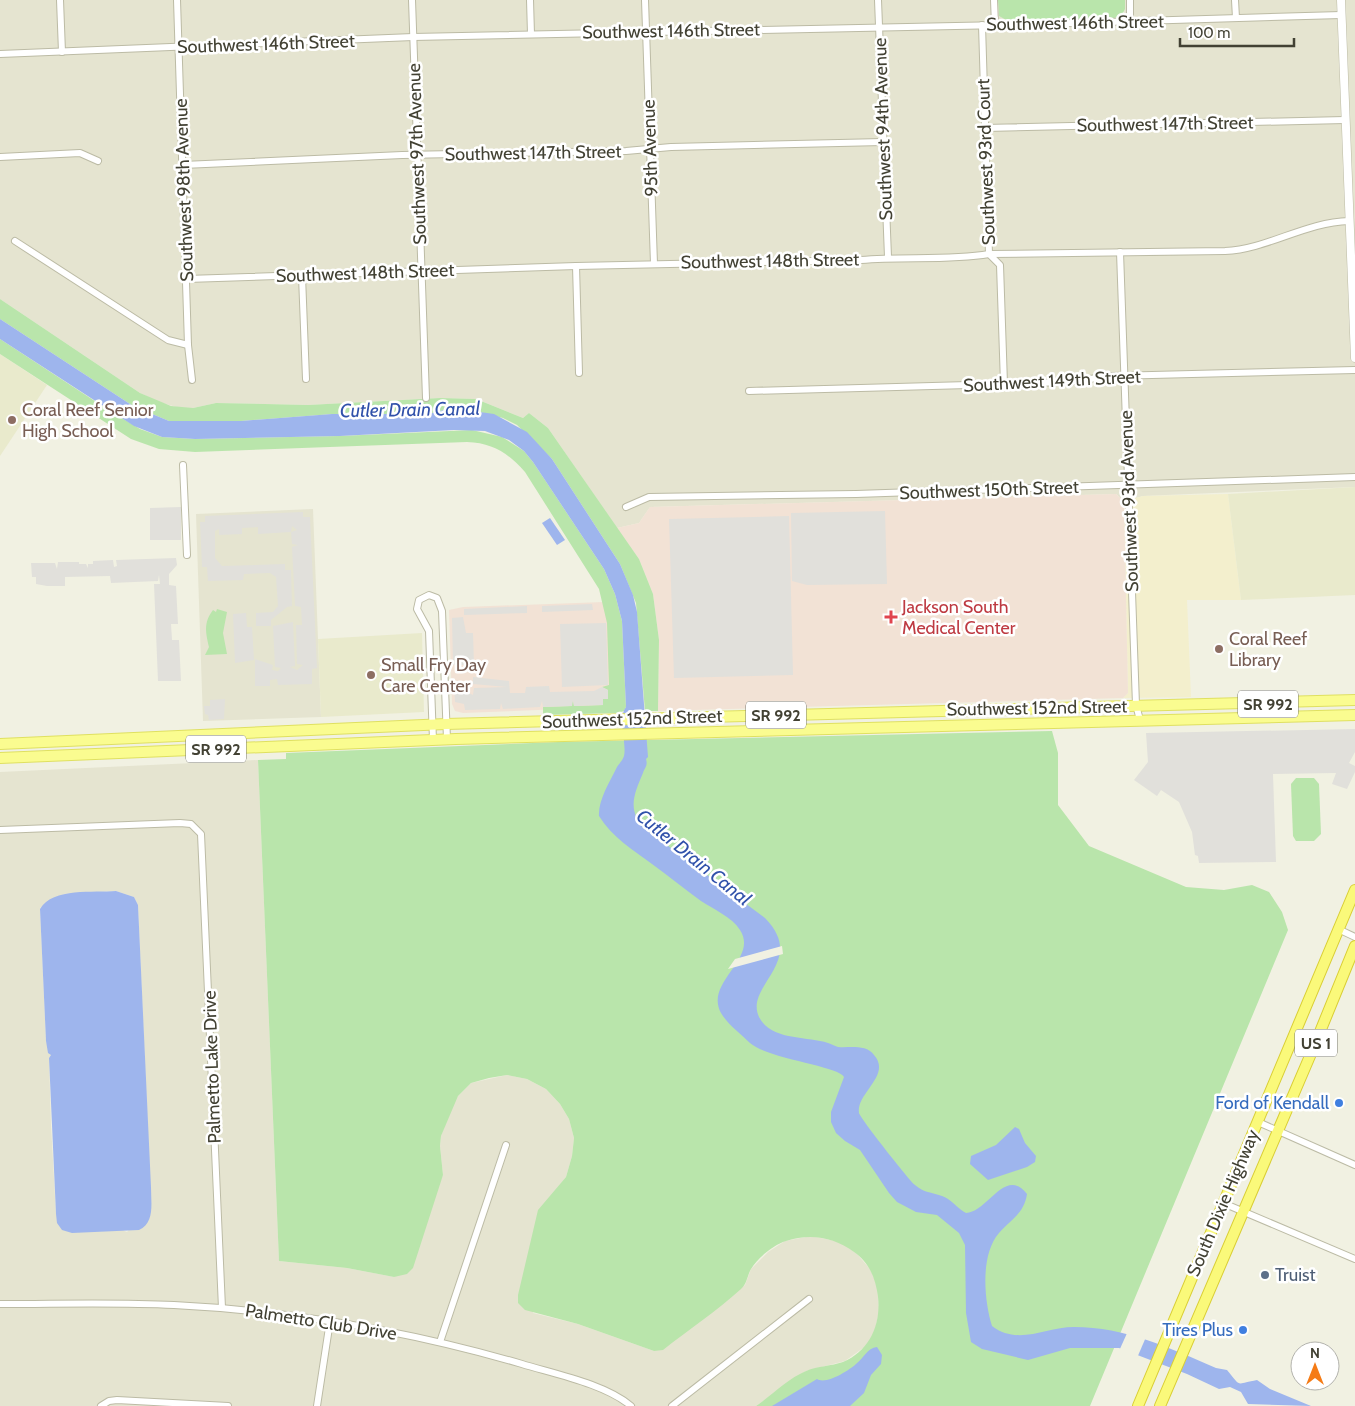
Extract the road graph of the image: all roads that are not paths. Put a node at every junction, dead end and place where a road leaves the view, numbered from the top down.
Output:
1 (60, 0) edge
2 (178, 0) edge
3 (412, 0) edge
4 (530, 0) edge
5 (645, 0) edge
6 (878, 0) edge
7 (994, 0) edge
8 (1130, 0) edge
9 (1235, 0) edge
10 (1341, 0) edge
11 (1341, 15) junction
12 (1236, 18) junction
13 (1130, 22) junction
14 (982, 25) junction
15 (995, 25) junction
16 (879, 27) junction
17 (646, 32) junction
18 (531, 34) junction
19 (413, 37) junction
20 (180, 47) junction
21 (62, 52) junction
22 (0, 54) edge
23 (1345, 120) junction
24 (984, 128) junction
25 (883, 142) junction
26 (650, 149) junction
27 (418, 155) junction
28 (0, 157) edge
29 (98, 161) dead end
30 (183, 165) junction
31 (1349, 221) junction
32 (15, 241) dead end
33 (1120, 252) junction
34 (988, 254) junction
35 (888, 257) junction
36 (654, 264) junction
37 (576, 266) junction
38 (422, 270) junction
39 (302, 276) junction
40 (187, 279) junction
41 (188, 345) junction
42 (1355, 358) edge
43 (1355, 370) edge
44 (579, 373) dead end
45 (1125, 376) junction
46 (306, 379) dead end
47 (192, 380) dead end
48 (1004, 384) junction
49 (749, 391) dead end
50 (426, 398) dead end
51 (183, 465) dead end
52 (1355, 477) edge
53 (1128, 485) junction
54 (626, 507) dead end
55 (186, 554) dead end
56 (1354, 699) edge
57 (1270, 704) junction
58 (1136, 705) junction
59 (1355, 715) edge
60 (1262, 717) junction
61 (1140, 720) junction
62 (432, 724) junction
63 (446, 724) junction
64 (447, 739) junction
65 (433, 740) junction
66 (0, 744) edge
67 (0, 758) edge
68 (0, 830) edge
69 (1355, 890) edge
70 (1338, 930) junction
71 (1355, 937) edge
72 (1355, 946) edge
73 (1258, 1122) junction
74 (1277, 1130) junction
75 (506, 1145) dead end
76 (1355, 1165) edge
77 (1223, 1203) junction
78 (1243, 1212) junction
79 (1355, 1259) edge
80 (809, 1300) dead end
81 (0, 1304) edge
82 (222, 1308) junction
83 (330, 1321) junction
84 (440, 1342) junction
85 (101, 1406) edge
86 (228, 1406) edge
87 (317, 1406) edge
88 (631, 1406) edge
89 (672, 1406) edge
90 (1138, 1406) edge
91 (1160, 1406) edge

1 - 21 street
2 - 20 street, Southwest 98th Avenue
3 - 19 street, Southwest 97th Avenue
4 - 18 street
5 - 17 street, 95th Avenue
6 - 16 street, Southwest 94th Avenue
7 - 15 street
8 - 13 street
9 - 12 street
10 - 11 street
11 - 12 street, Southwest 146th Street
11 - 23 street
12 - 13 street, Southwest 146th Street
13 - 15 street, Southwest 146th Street
14 - 15 street, Southwest 146th Street
14 - 16 street, Southwest 146th Street
14 - 24 street, Southwest 93rd Court
16 - 17 street, Southwest 146th Street
16 - 25 street, Southwest 94th Avenue
17 - 18 street, Southwest 146th Street
17 - 26 street, 95th Avenue
18 - 19 street, Southwest 146th Street
19 - 20 street, Southwest 146th Street
19 - 27 street, Southwest 97th Avenue
20 - 21 street, Southwest 146th Street
20 - 30 street, Southwest 98th Avenue
21 - 22 street, Southwest 146th Street
23 - 24 street, Southwest 147th Street
23 - 31 street
24 - 34 street, Southwest 93rd Court
25 - 26 street, Southwest 147th Street
25 - 35 street, Southwest 94th Avenue
26 - 27 street, Southwest 147th Street
26 - 36 street, 95th Avenue
27 - 30 street, Southwest 147th Street
27 - 38 street, Southwest 97th Avenue
28 - 29 street
30 - 40 street, Southwest 98th Avenue
31 - 33 street, Southwest 148th Street
31 - 42 street
32 - 41 street
33 - 34 street, Southwest 148th Street
33 - 45 street, Southwest 93rd Avenue
34 - 35 street, Southwest 148th Street
34 - 48 street, Southwest 93rd Court
35 - 36 street, Southwest 148th Street
36 - 37 street, Southwest 148th Street
37 - 38 street, Southwest 148th Street
37 - 44 street
38 - 39 street, Southwest 148th Street
38 - 50 street, Southwest 97th Avenue
39 - 40 street, Southwest 148th Street
39 - 46 street
40 - 41 street, Southwest 98th Avenue
41 - 47 street, Southwest 98th Avenue
43 - 45 street, Southwest 149th Street
45 - 48 street, Southwest 149th Street
45 - 53 street, Southwest 93rd Avenue
48 - 49 street, Southwest 149th Street
51 - 55 street
52 - 53 street, Southwest 150th Street
53 - 54 street, Southwest 150th Street
53 - 58 street, Southwest 93rd Avenue
56 - 57 main road, Southwest 152nd Street / SR 992
57 - 58 main road, Southwest 152nd Street / SR 992
57 - 60 main road
58 - 61 street, Southwest 93rd Avenue
58 - 63 main road, Southwest 152nd Street / SR 992
59 - 60 main road, Southwest 152nd Street / SR 992
60 - 61 main road, Southwest 152nd Street / SR 992
61 - 64 main road, Southwest 152nd Street / SR 992
62 - 63 main road, Southwest 152nd Street / SR 992
62 - 63 street
62 - 65 street
62 - 66 main road, Southwest 152nd Street / SR 992
63 - 64 street
64 - 65 main road, Southwest 152nd Street / SR 992
65 - 67 main road, Southwest 152nd Street / SR 992
68 - 82 street, Palmetto Lake Drive
69 - 70 highway, South Dixie Highway / US 1
70 - 71 street
70 - 73 highway, South Dixie Highway / US 1
72 - 74 highway, South Dixie Highway / US 1
73 - 74 street
73 - 77 highway, South Dixie Highway / US 1
74 - 76 street
74 - 78 highway, South Dixie Highway / US 1
75 - 84 street
77 - 78 street
77 - 90 highway, South Dixie Highway / US 1
78 - 79 street
78 - 91 highway, South Dixie Highway / US 1
80 - 89 street
81 - 82 street, Palmetto Club Drive
82 - 83 street, Palmetto Club Drive
83 - 84 street, Palmetto Club Drive
83 - 87 street
84 - 88 street, Palmetto Club Drive
85 - 86 street

